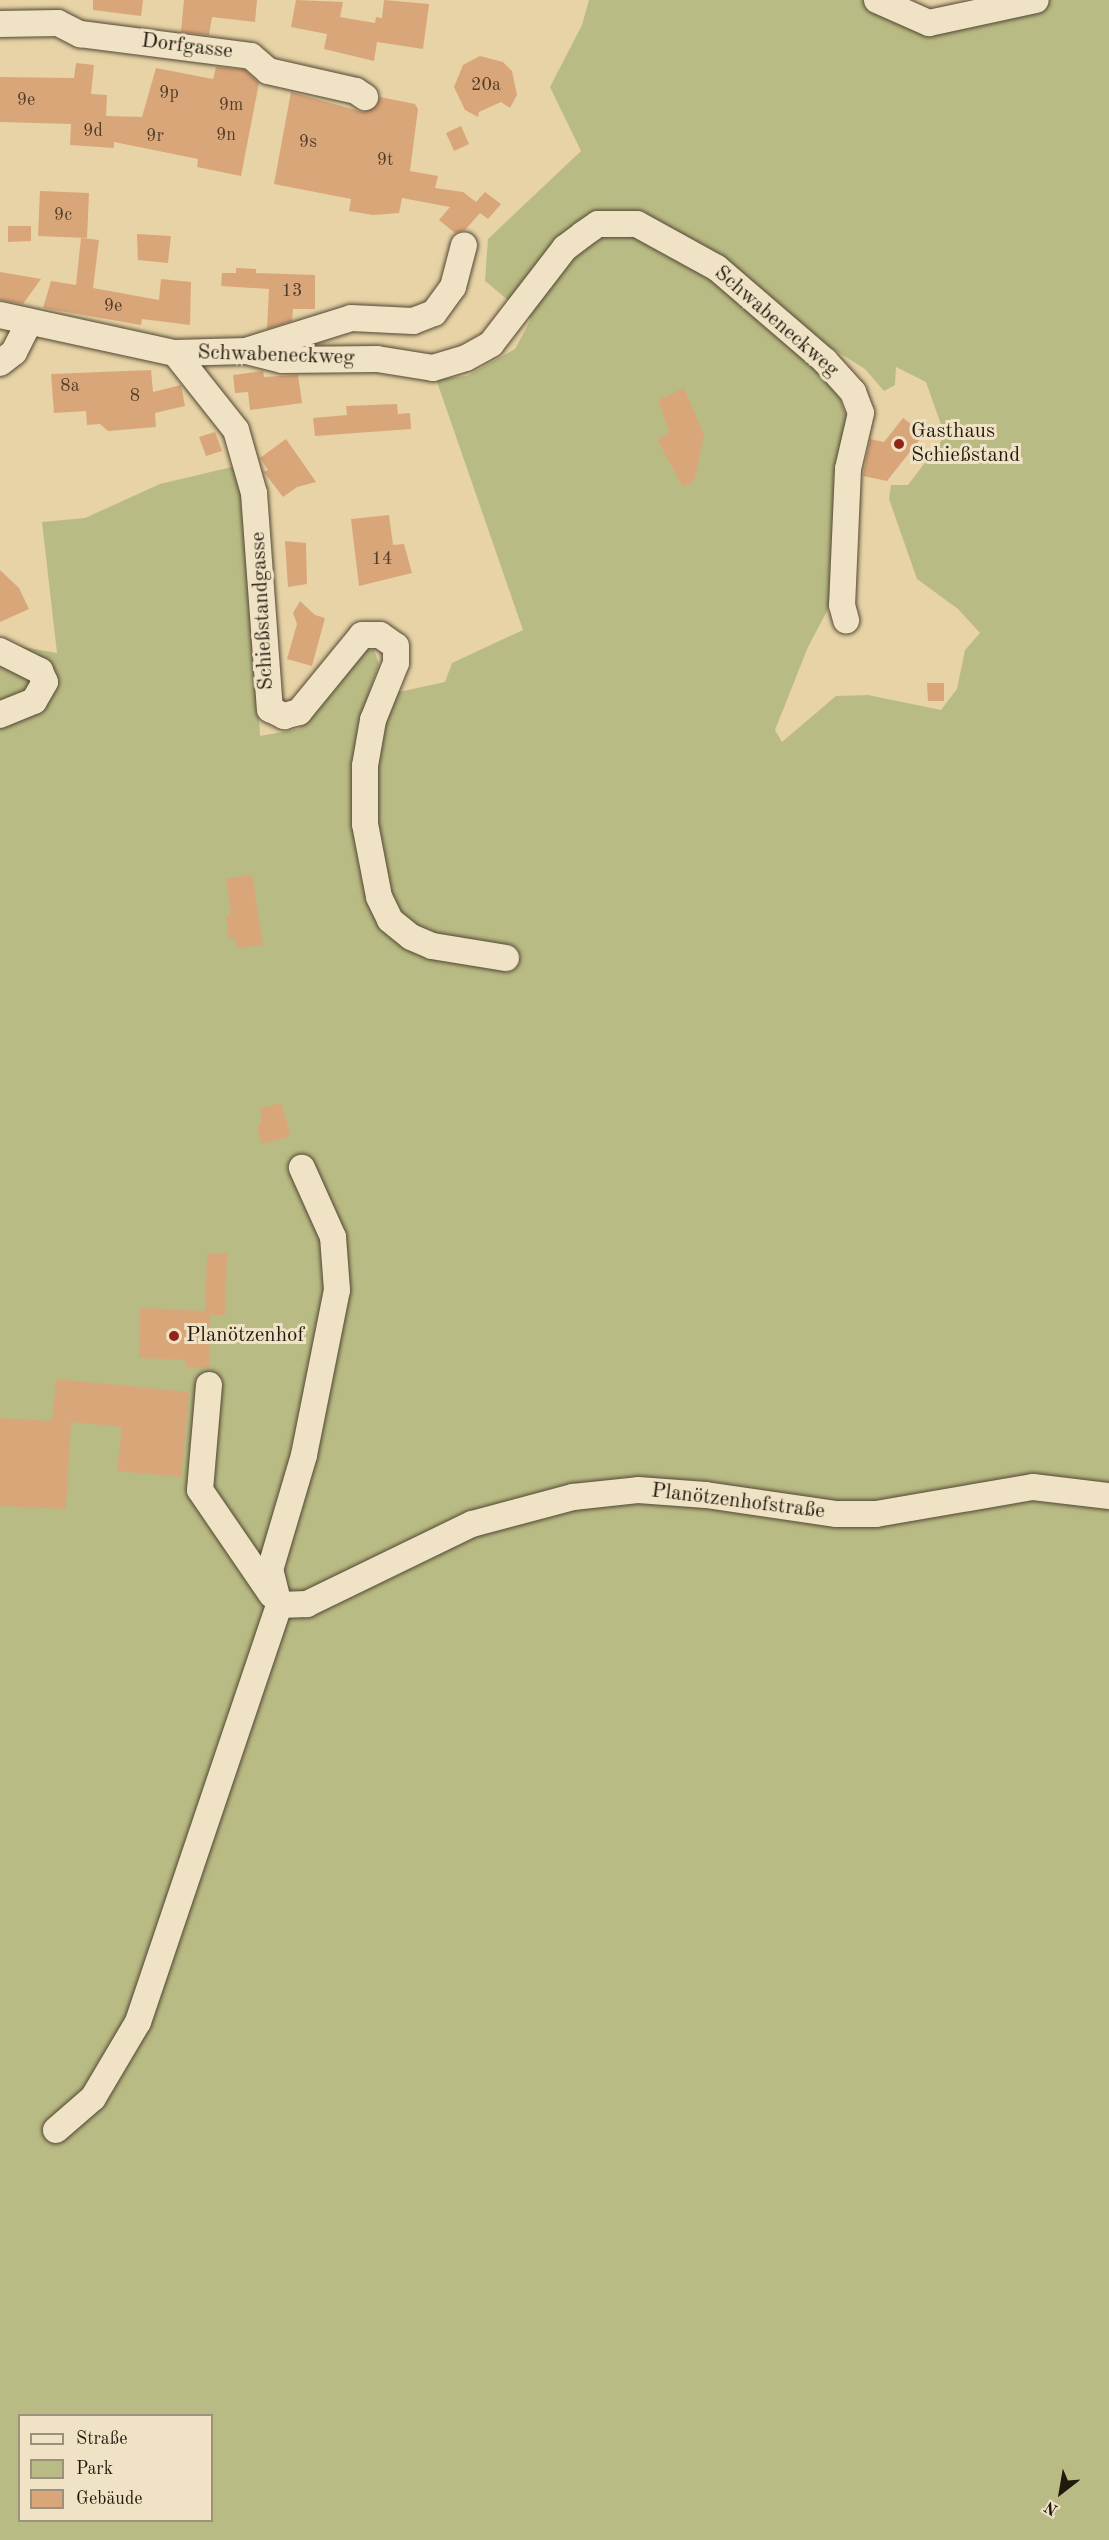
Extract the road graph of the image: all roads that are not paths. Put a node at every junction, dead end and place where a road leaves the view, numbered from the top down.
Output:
1 (877, 0) edge
2 (1035, 0) edge
3 (0, 24) edge
4 (365, 97) dead end
5 (464, 245) dead end
6 (0, 315) edge
7 (29, 322) junction
8 (246, 351) junction
9 (175, 353) junction
10 (0, 363) edge
11 (846, 620) dead end
12 (0, 651) edge
13 (0, 716) edge
14 (506, 957) dead end
15 (302, 1168) dead end
16 (209, 1385) dead end
17 (1109, 1496) edge
18 (279, 1605) junction
19 (56, 2130) dead end

1 - 2 street
3 - 4 street, Dorfgasse
5 - 8 street
6 - 7 street
7 - 9 street
7 - 10 street
8 - 9 street, Schwabeneckweg
8 - 11 street, Schwabeneckweg
9 - 14 street, Schießstandgasse
12 - 13 street
15 - 18 street
16 - 18 street
17 - 18 street, Planötzenhofstraße
18 - 19 street

